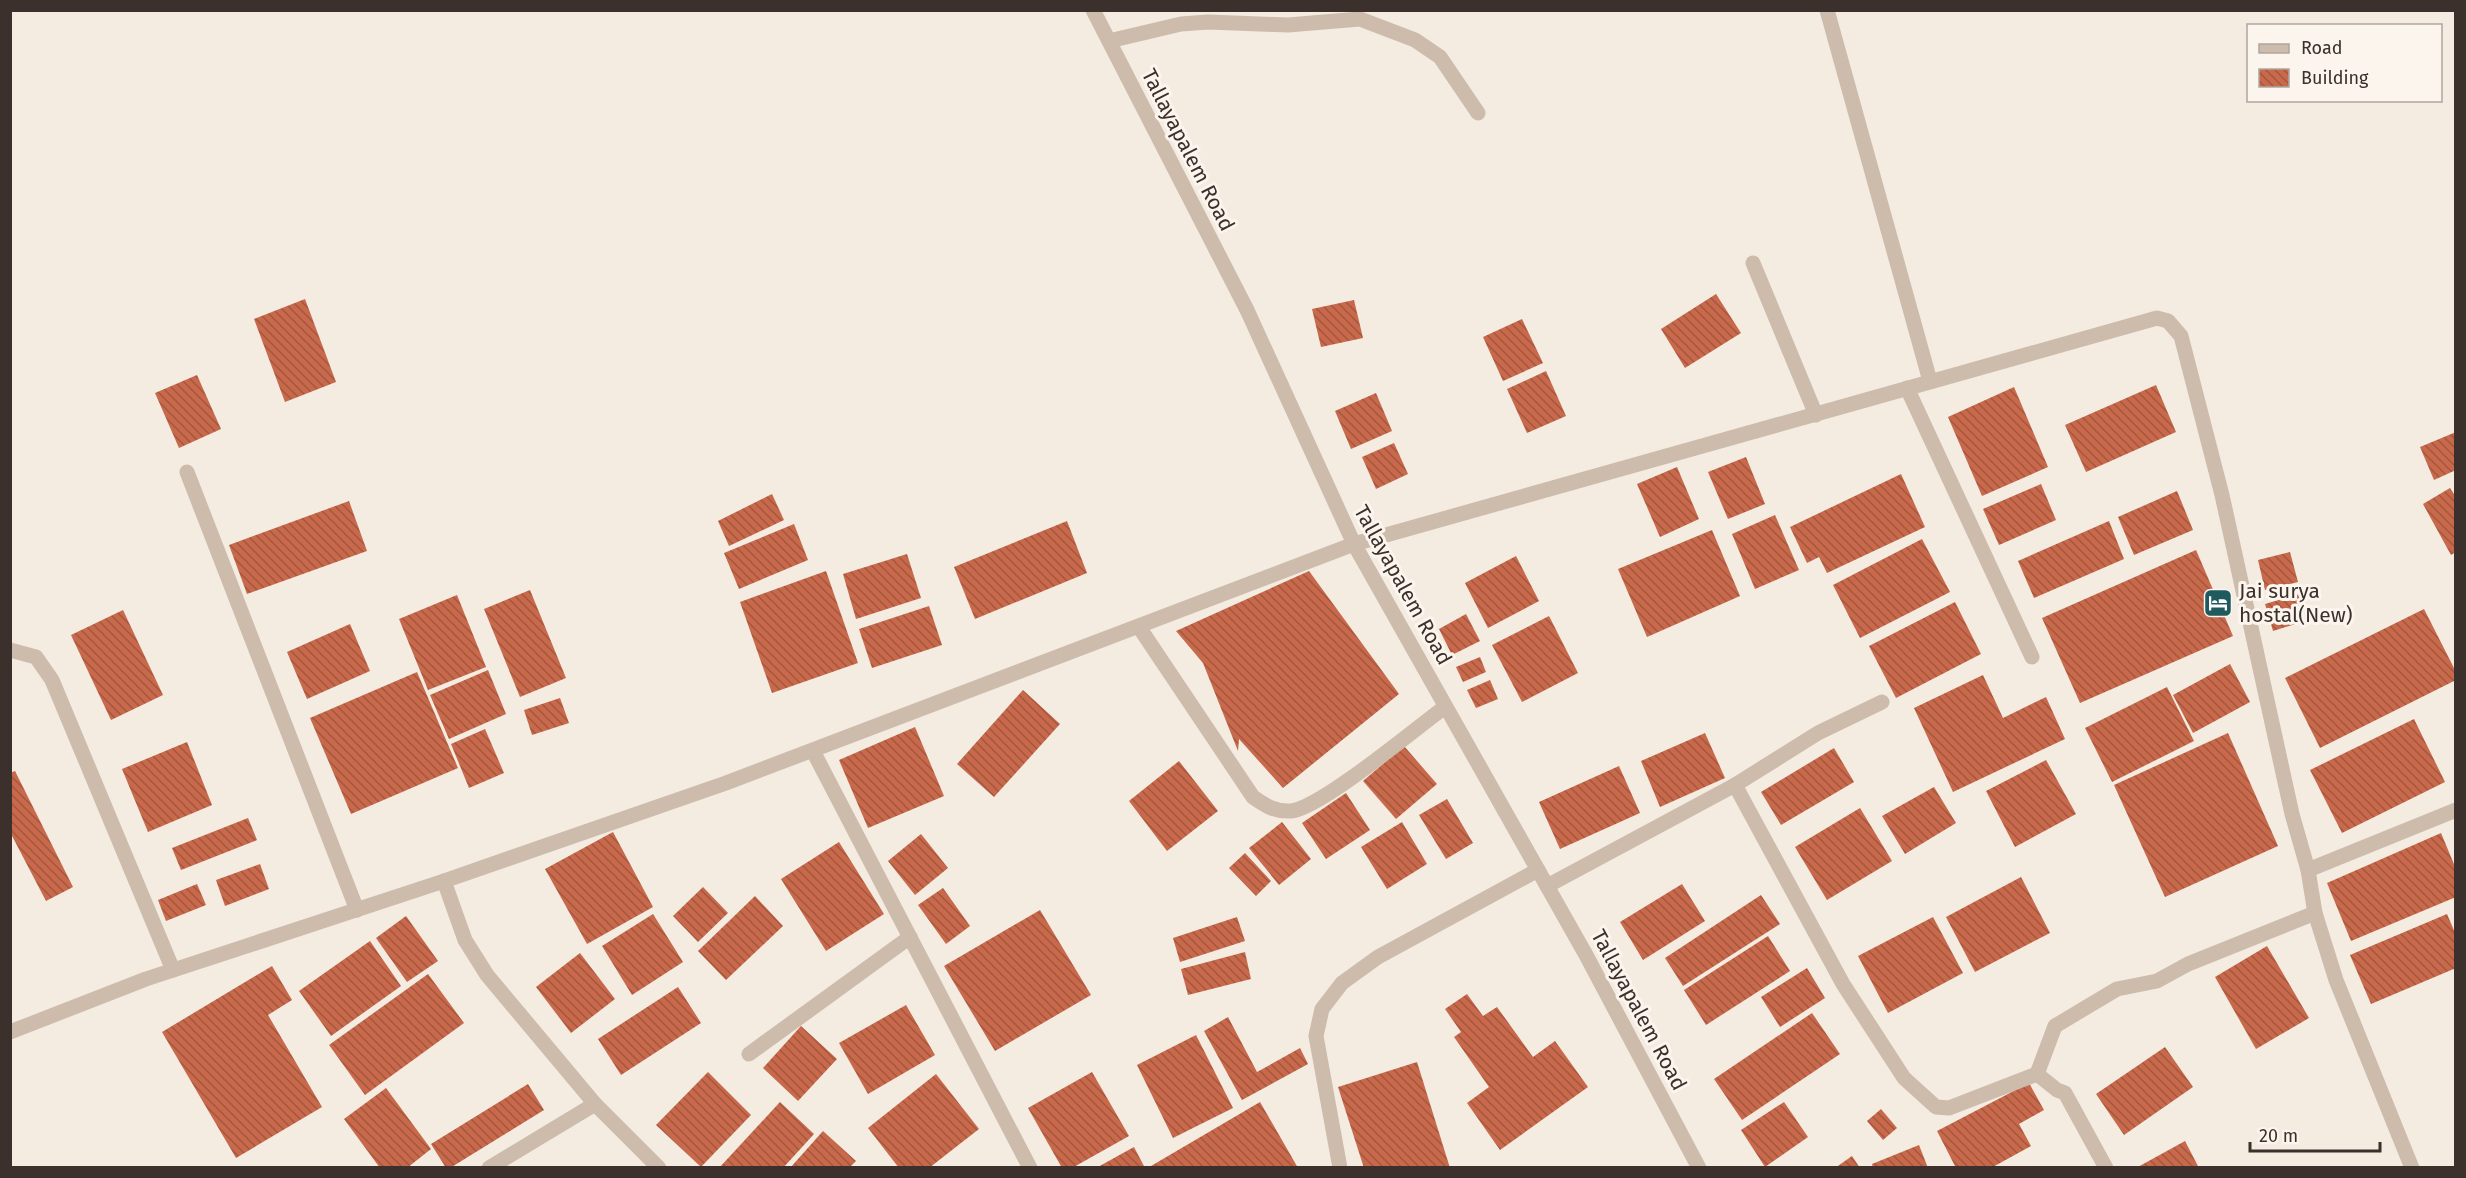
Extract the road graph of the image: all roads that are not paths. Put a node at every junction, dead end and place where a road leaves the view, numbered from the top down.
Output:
1 (1093, 10) edge
2 (1827, 10) edge
3 (1109, 41) junction
4 (1478, 113) dead end
5 (1753, 262) dead end
6 (1930, 381) junction
7 (1906, 388) junction
8 (1816, 414) junction
9 (187, 471) dead end
10 (1354, 544) junction
11 (1139, 627) junction
12 (10, 650) edge
13 (2032, 657) dead end
14 (1882, 702) dead end
15 (1445, 707) junction
16 (813, 751) junction
17 (1735, 785) junction
18 (2456, 810) edge
19 (1538, 870) junction
20 (2308, 870) junction
21 (444, 881) junction
22 (1547, 886) junction
23 (357, 910) junction
24 (2315, 913) junction
25 (910, 937) junction
26 (173, 970) junction
27 (10, 1032) edge
28 (749, 1054) dead end
29 (2037, 1074) junction
30 (595, 1104) junction
31 (489, 1167) edge
32 (659, 1167) edge
33 (1030, 1167) edge
34 (1340, 1167) edge
35 (1699, 1167) edge
36 (2106, 1167) edge
37 (2412, 1167) edge

1 - 3 street, Tallayapalem Road
2 - 6 street
3 - 4 street
3 - 10 street, Tallayapalem Road
5 - 8 street
6 - 7 street
6 - 20 street
7 - 8 street
7 - 13 street
8 - 10 street
9 - 23 street
10 - 11 street
10 - 15 street, Tallayapalem Road
11 - 15 street
11 - 16 street
12 - 26 street
14 - 17 street
15 - 19 street, Tallayapalem Road
16 - 21 street
16 - 25 street
17 - 22 street
17 - 29 street
18 - 20 street
19 - 22 street, Tallayapalem Road
19 - 34 street
20 - 24 street
21 - 23 street
21 - 30 street
22 - 35 street, Tallayapalem Road
23 - 26 street
24 - 29 street
24 - 37 street
25 - 28 street
25 - 33 street
26 - 27 street
29 - 36 street
30 - 31 street
30 - 32 street

